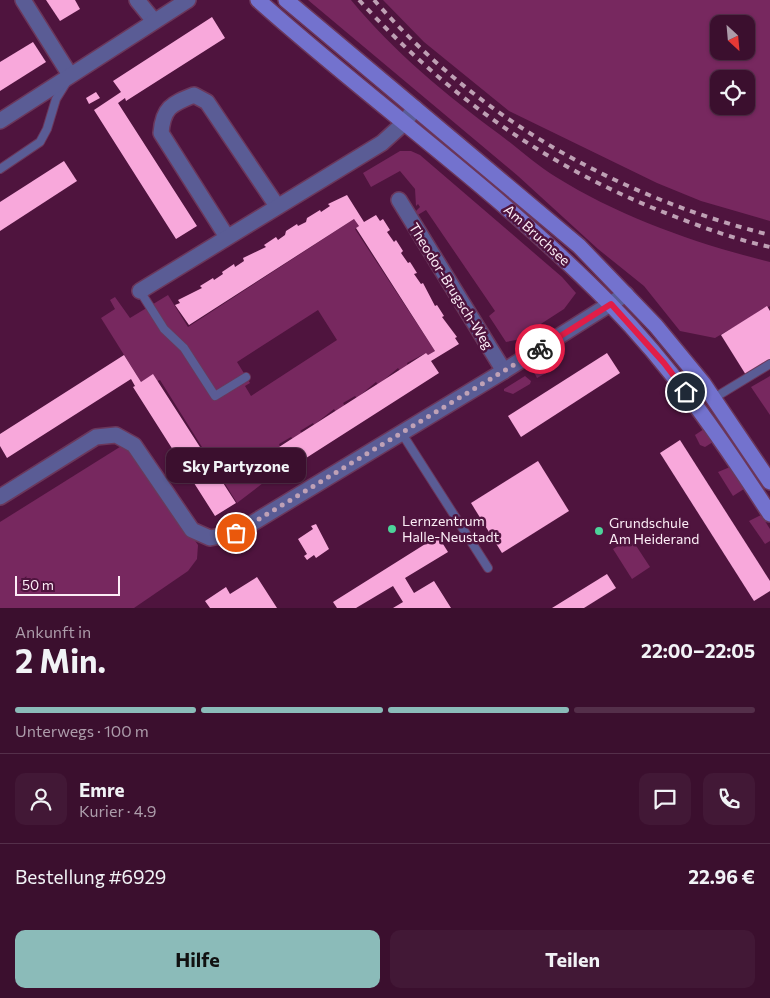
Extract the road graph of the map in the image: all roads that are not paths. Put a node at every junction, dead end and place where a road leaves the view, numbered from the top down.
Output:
1 (22, 0) edge
2 (138, 0) edge
3 (172, 0) edge
4 (188, 0) edge
5 (258, 0) edge
6 (286, 0) edge
7 (154, 21) junction
8 (70, 75) junction
9 (415, 108) junction
10 (0, 121) edge
11 (404, 122) junction
12 (0, 169) edge
13 (399, 200) dead end
14 (277, 206) junction
15 (227, 237) junction
16 (140, 291) joint
17 (626, 294) junction
18 (611, 304) junction
19 (770, 364) edge
20 (504, 371) junction
21 (246, 377) dead end
22 (714, 398) junction
23 (401, 432) junction
24 (770, 482) edge
25 (0, 497) edge
26 (770, 514) edge
27 (488, 568) dead end

1 - 8 street
2 - 7 street
3 - 7 street
4 - 7 street
5 - 11 street, Am Bruchsee
6 - 9 street, Am Bruchsee
7 - 8 street
8 - 10 street
8 - 12 lane
9 - 11 street
9 - 17 street, Am Bruchsee
11 - 14 street
11 - 18 street, Am Bruchsee
13 - 20 street, Theodor-Brugsch-Weg
14 - 15 street
14 - 15 street
15 - 16 street
16 - 21 lane
17 - 18 street
17 - 22 street, Am Bruchsee
18 - 20 street
18 - 26 street, Am Bruchsee
19 - 22 lane
20 - 23 street
22 - 24 street, Am Bruchsee
23 - 25 street
23 - 27 lane

